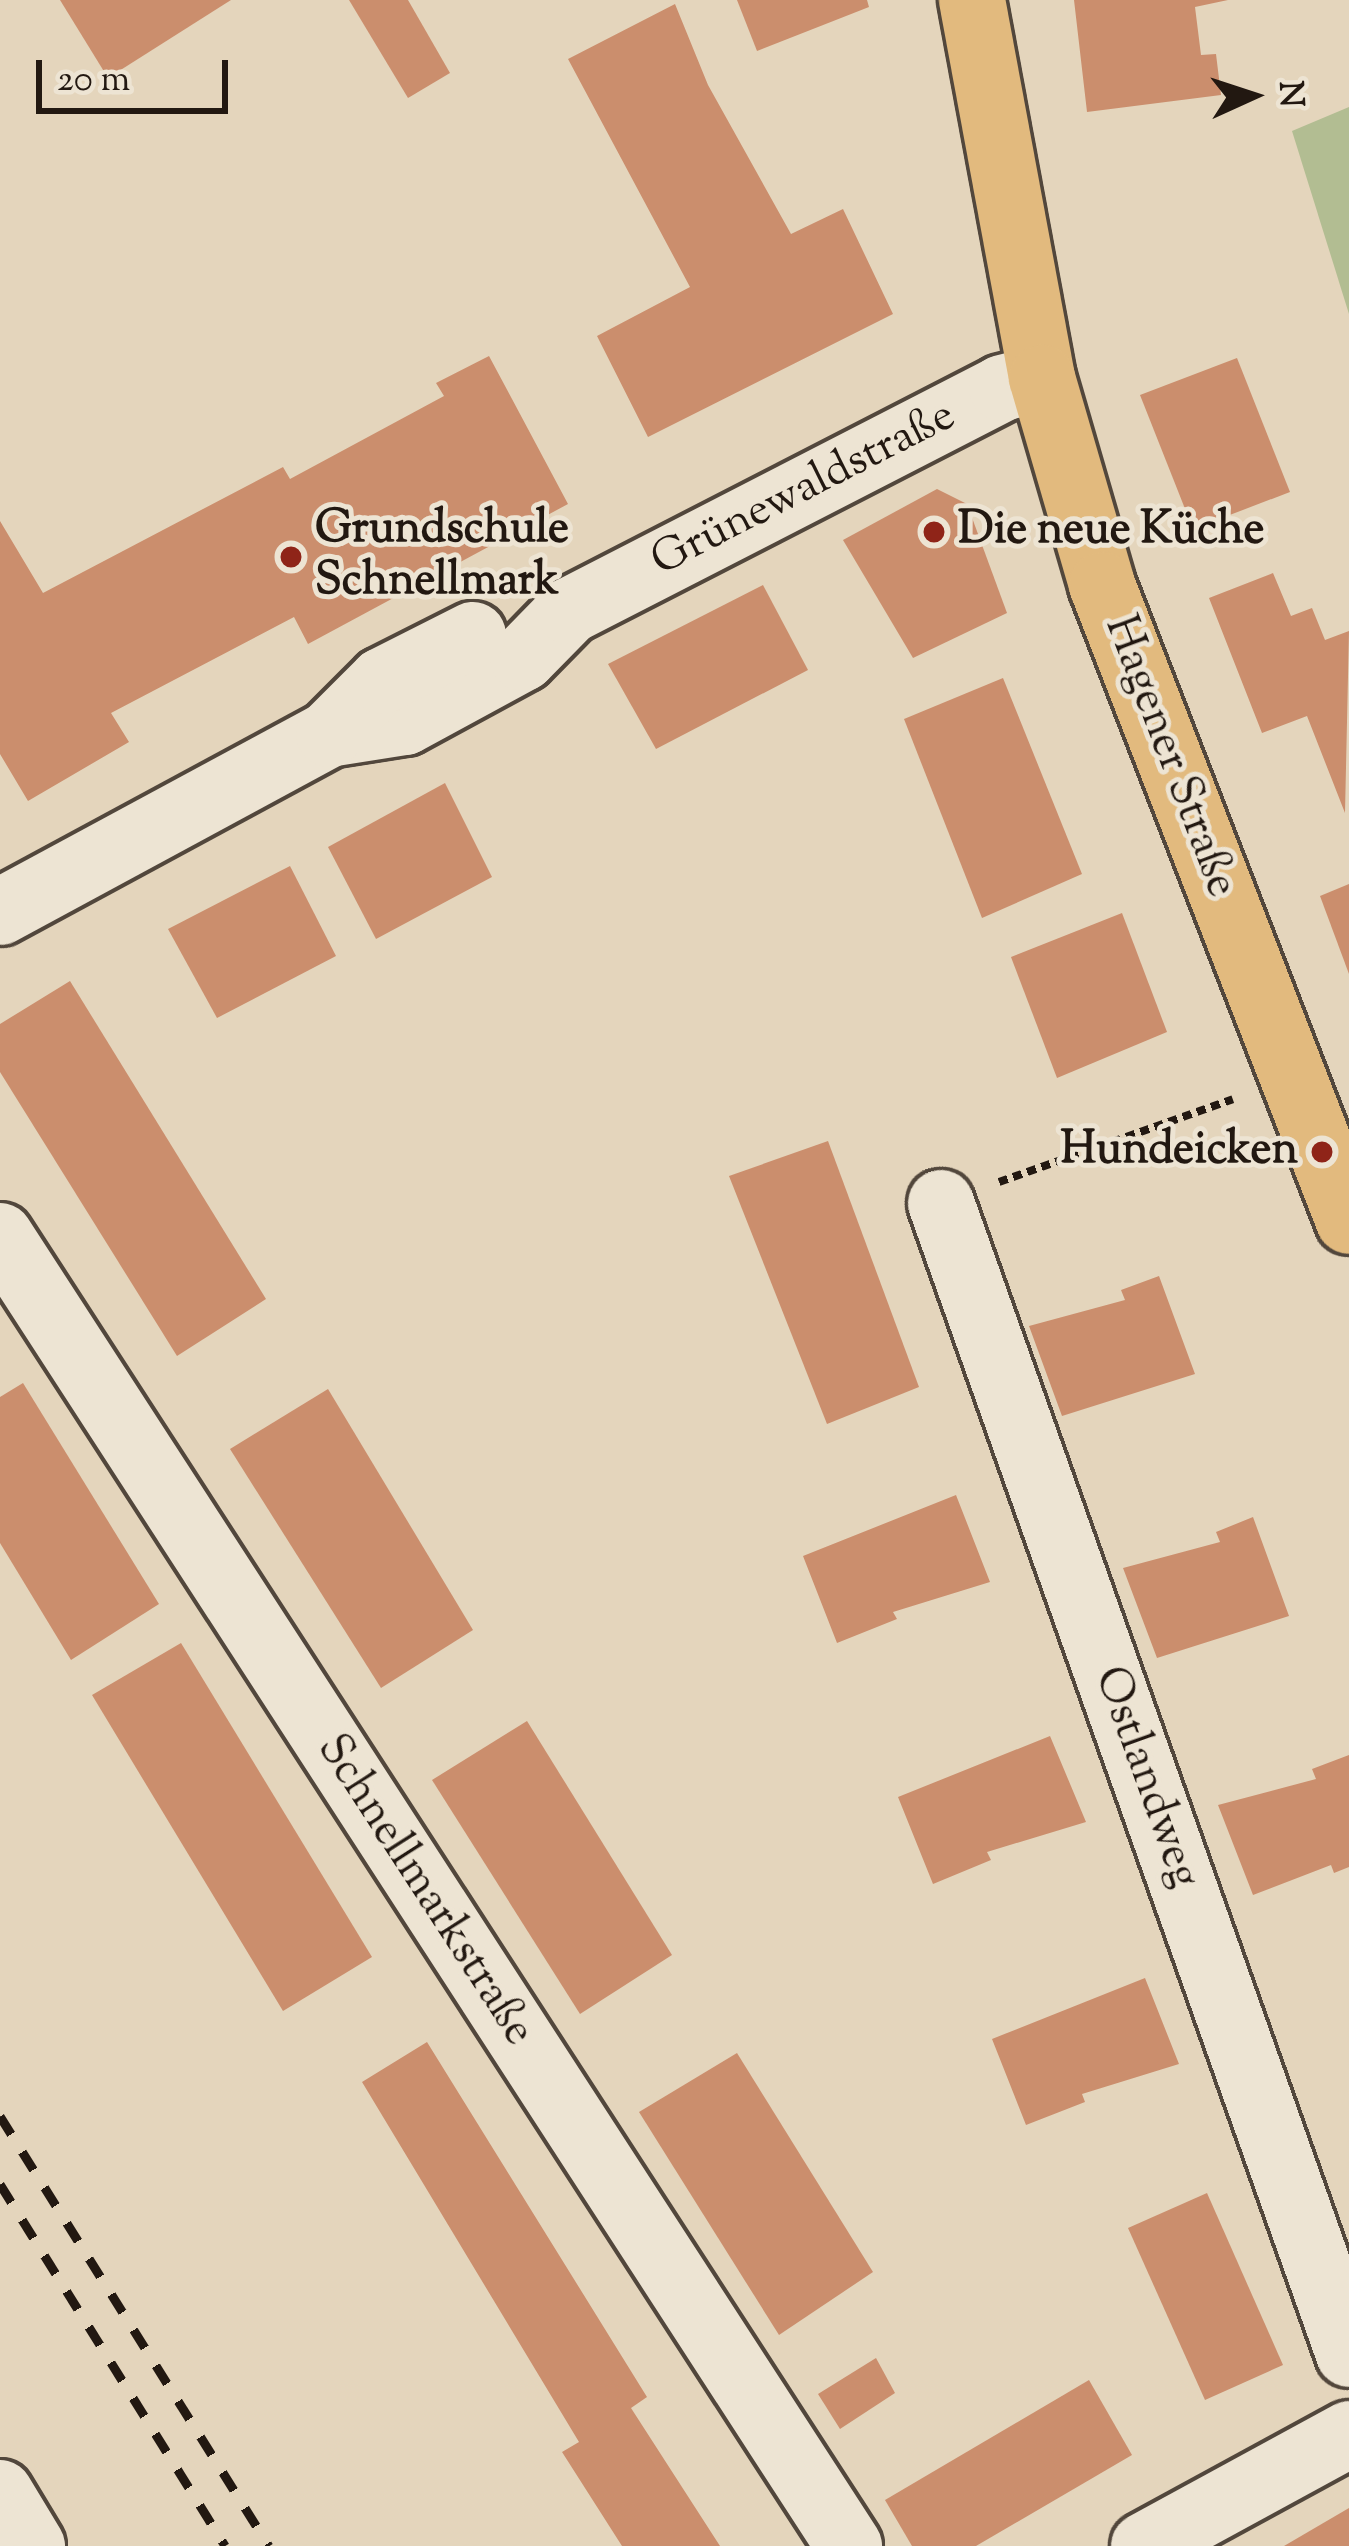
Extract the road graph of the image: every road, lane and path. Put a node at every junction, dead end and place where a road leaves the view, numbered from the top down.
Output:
1 (972, 0) edge
2 (1042, 378) junction
3 (0, 912) edge
4 (1293, 1078) junction
5 (940, 1202) joint
6 (1349, 1220) edge
7 (0, 1236) edge
8 (1349, 2354) edge
9 (1349, 2434) edge
10 (0, 2493) edge
11 (32, 2546) edge
12 (849, 2546) edge
13 (1144, 2546) edge

1 - 2 main road, Hagener Straße
2 - 3 street, Grünewaldstraße
2 - 4 main road, Hagener Straße
4 - 5 path
4 - 6 main road, Hagener Straße
5 - 8 street, Ostlandweg
7 - 12 street, Schnellmarkstraße
9 - 13 street
10 - 11 street

